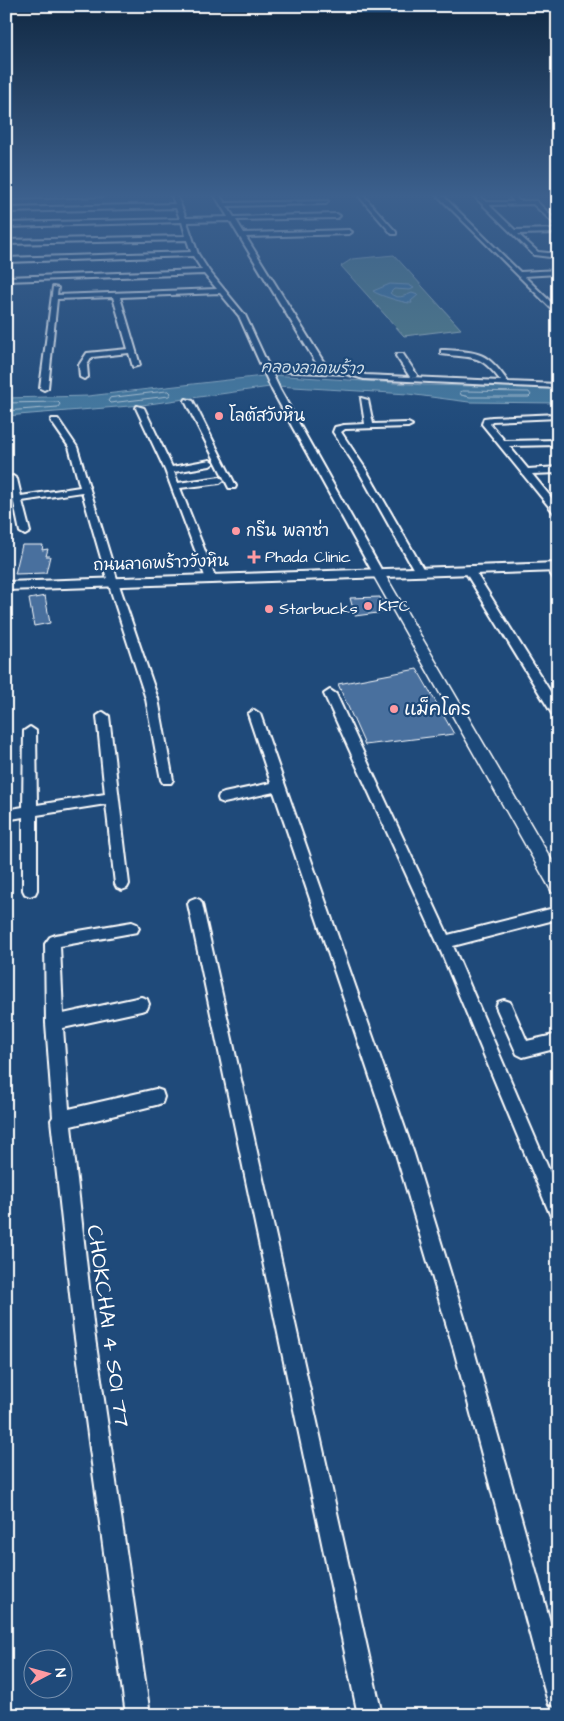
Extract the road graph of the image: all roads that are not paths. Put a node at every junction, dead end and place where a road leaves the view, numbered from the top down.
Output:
1 (136, 274) edge
2 (208, 274) edge
3 (268, 274) edge
4 (519, 274) edge
5 (55, 277) junction
6 (6, 279) edge
7 (222, 291) junction
8 (116, 295) junction
9 (55, 297) junction
10 (558, 313) edge
11 (131, 351) junction
12 (444, 352) dead end
13 (400, 356) dead end
14 (136, 365) dead end
15 (325, 370) junction
16 (267, 372) junction
17 (348, 372) junction
18 (413, 375) junction
19 (84, 377) dead end
20 (439, 382) junction
21 (507, 385) junction
22 (558, 386) edge
23 (44, 388) dead end
24 (189, 400) dead end
25 (364, 400) dead end
26 (140, 408) dead end
27 (558, 416) edge
28 (55, 421) dead end
29 (408, 425) dead end
30 (369, 426) junction
31 (558, 442) edge
32 (504, 444) junction
33 (210, 463) dead end
34 (169, 470) junction
35 (558, 470) edge
36 (526, 472) junction
37 (12, 479) dead end
38 (220, 480) dead end
39 (175, 486) junction
40 (232, 486) dead end
41 (85, 489) junction
42 (17, 499) junction
43 (553, 501) edge
44 (558, 512) edge
45 (25, 532) dead end
46 (469, 570) junction
47 (555, 570) edge
48 (420, 572) junction
49 (378, 573) junction
50 (211, 579) junction
51 (113, 582) junction
52 (6, 586) edge
53 (330, 694) dead end
54 (254, 714) dead end
55 (558, 714) edge
56 (103, 716) dead end
57 (30, 732) dead end
58 (167, 780) dead end
59 (280, 786) junction
60 (114, 798) junction
61 (224, 798) dead end
62 (30, 811) junction
63 (6, 815) edge
64 (552, 867) edge
65 (122, 884) dead end
66 (558, 887) edge
67 (30, 890) dead end
68 (195, 904) dead end
69 (558, 913) edge
70 (132, 928) dead end
71 (444, 942) junction
72 (140, 1004) dead end
73 (504, 1007) dead end
74 (54, 1024) junction
75 (558, 1040) edge
76 (156, 1097) dead end
77 (60, 1120) junction
78 (558, 1213) edge
79 (558, 1695) edge
80 (138, 1715) edge
81 (370, 1715) edge

1 - 5 street
2 - 7 street
3 - 15 street
4 - 10 street
5 - 6 street
5 - 9 street
7 - 8 street
7 - 16 street
8 - 9 street
8 - 11 street
9 - 23 street
11 - 14 street
11 - 19 street
12 - 21 street
13 - 18 street
15 - 16 street
15 - 17 street
16 - 49 street
17 - 18 street
17 - 20 street
18 - 20 street
20 - 21 street
21 - 22 street
24 - 40 street
25 - 30 street
26 - 34 street
27 - 32 street
28 - 41 street
29 - 30 street
30 - 48 street
31 - 32 street
32 - 36 street
33 - 34 street
34 - 39 street
35 - 36 street
36 - 43 street
37 - 42 street
38 - 39 street
39 - 50 street
41 - 42 street
41 - 51 street
42 - 45 street
43 - 44 street
46 - 47 main road, ถนนลาดพร้าววังหิน
46 - 48 main road, ถนนลาดพร้าววังหิน
46 - 55 street
48 - 49 main road, ถนนลาดพร้าววังหิน
49 - 50 main road, ถนนลาดพร้าววังหิน
49 - 64 street
50 - 51 main road, ถนนลาดพร้าววังหิน
51 - 52 main road, ถนนลาดพร้าววังหิน
51 - 58 street
53 - 71 street
54 - 59 street
56 - 60 street
57 - 62 street
59 - 61 street
59 - 79 street
60 - 62 street
60 - 65 street
62 - 63 street
62 - 67 street
64 - 66 street
68 - 81 street
69 - 71 street
70 - 74 street, CHOKCHAI 4 SOI 77
71 - 78 street
72 - 74 street
73 - 75 street
74 - 77 street, CHOKCHAI 4 SOI 77
76 - 77 street
77 - 80 street, CHOKCHAI 4 SOI 77

